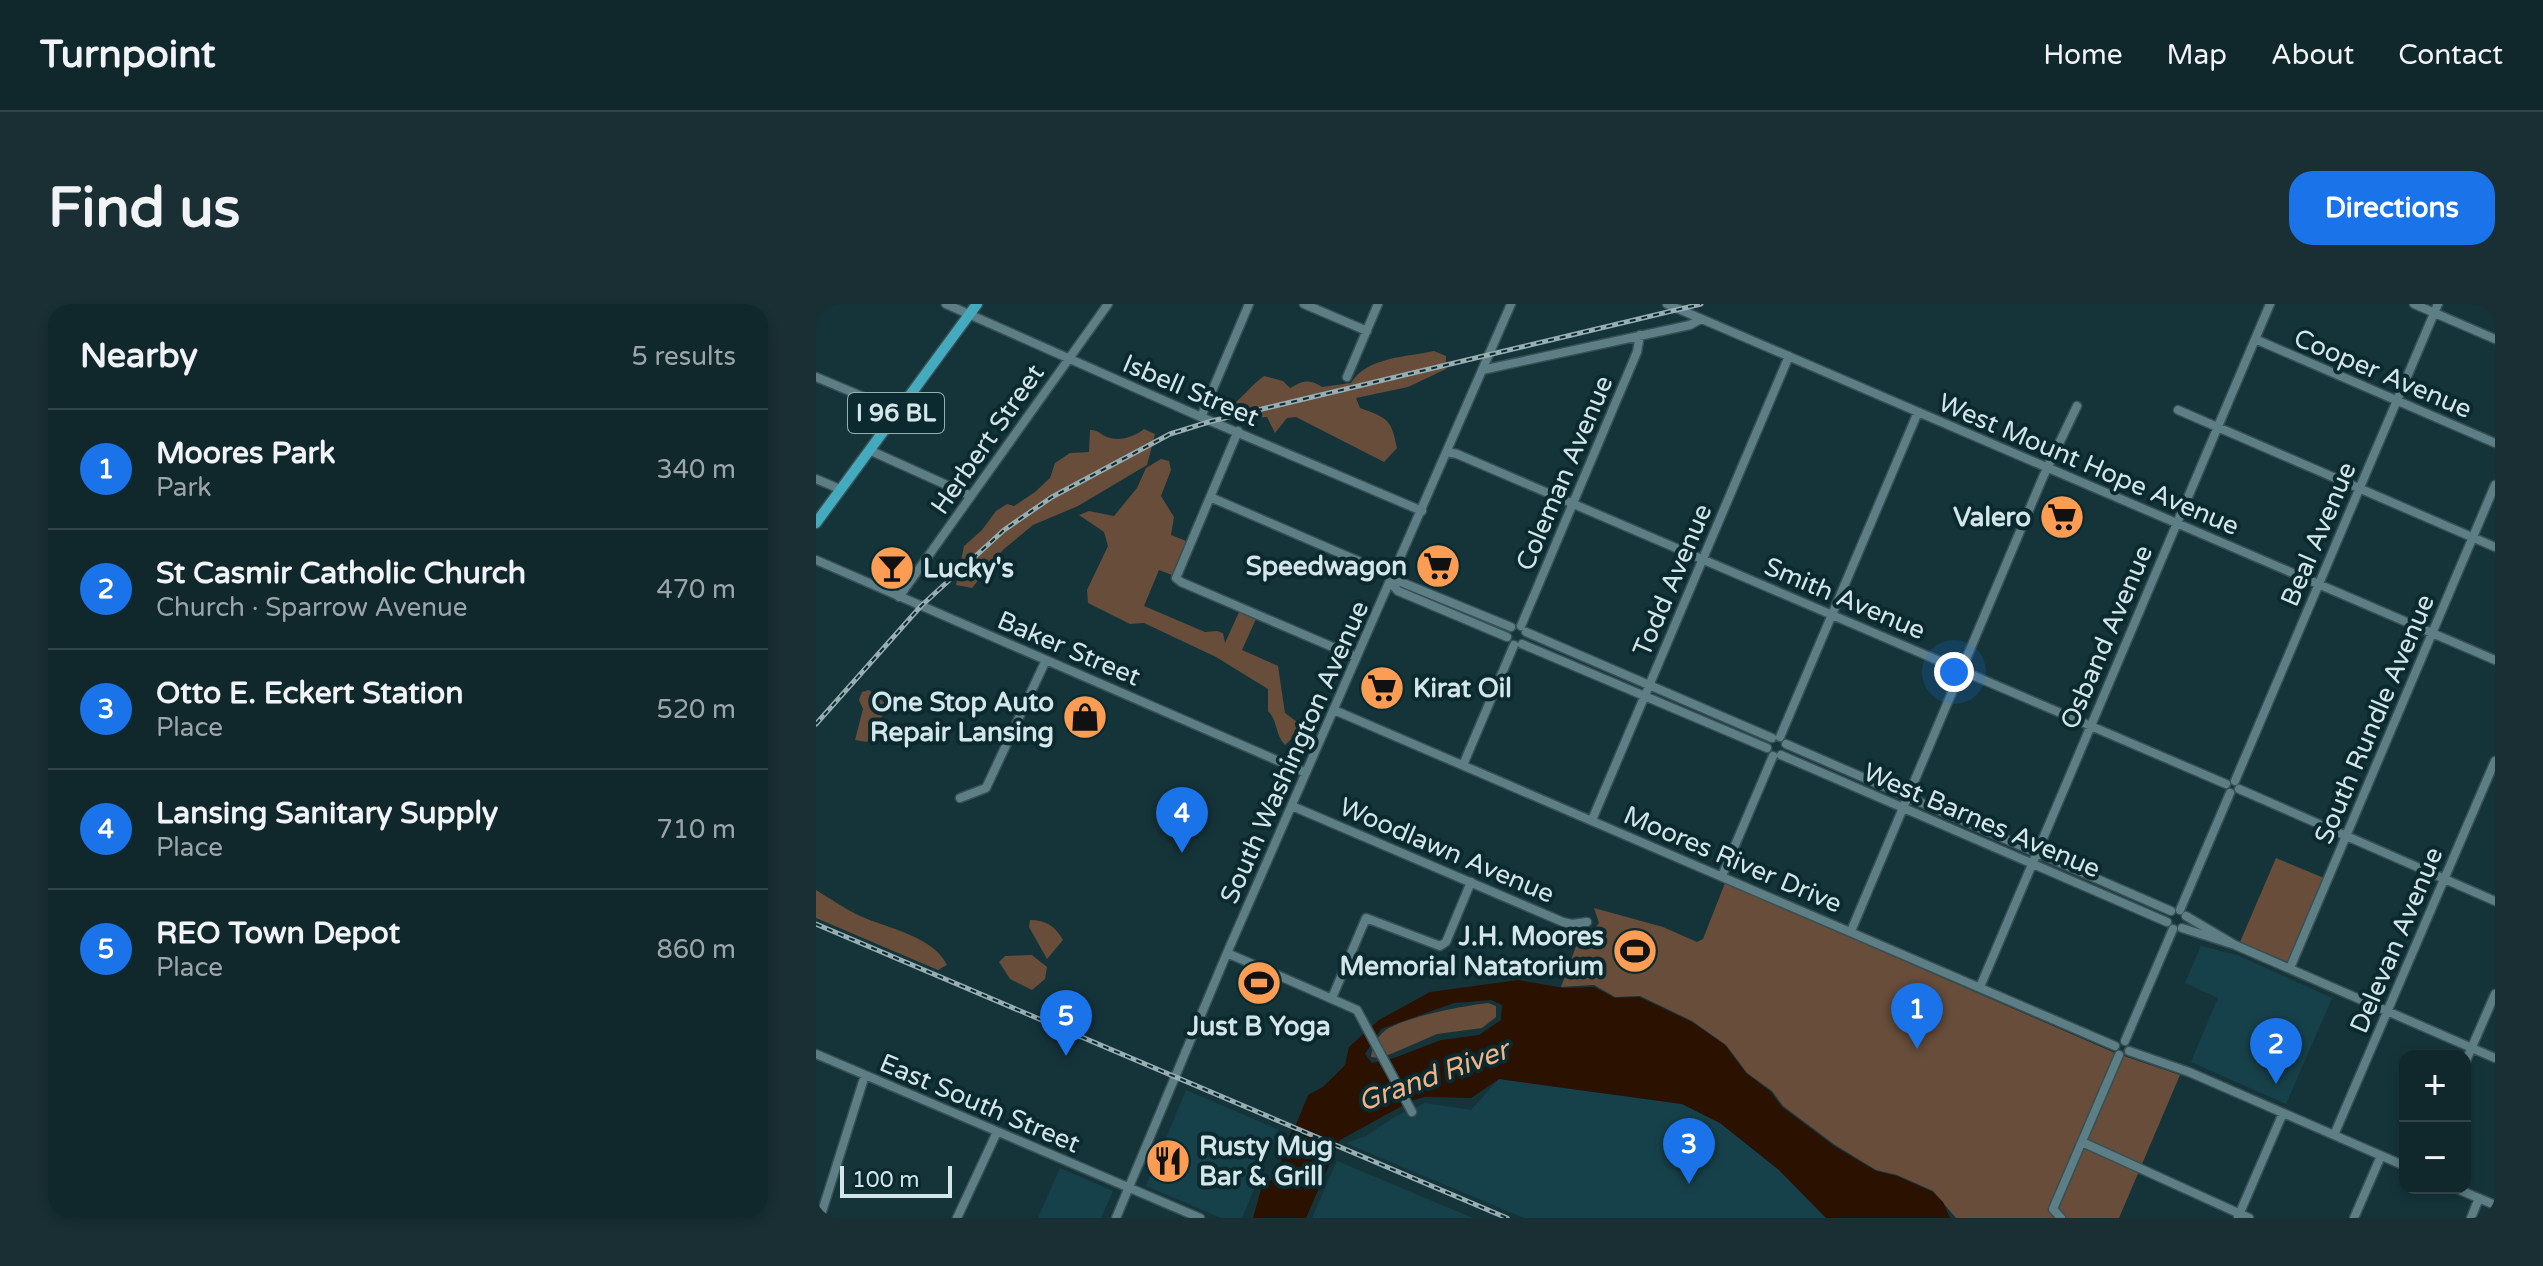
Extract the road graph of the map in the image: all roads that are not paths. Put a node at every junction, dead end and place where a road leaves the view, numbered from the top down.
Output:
1 (946, 304) edge
2 (977, 304) edge
3 (1108, 304) edge
4 (1249, 304) edge
5 (1304, 304) edge
6 (1378, 304) edge
7 (1511, 304) edge
8 (1667, 304) edge
9 (2270, 304) edge
10 (2414, 304) edge
11 (2436, 308) edge
12 (968, 315) junction
13 (1701, 319) junction
14 (1367, 331) junction
15 (1640, 335) junction
16 (2255, 339) junction
17 (2495, 339) edge
18 (1789, 356) junction
19 (1068, 359) junction
20 (1482, 370) junction
21 (816, 377) edge
22 (1347, 377) dead end
23 (2397, 401) junction
24 (2077, 406) dead end
25 (2178, 410) dead end
26 (897, 411) junction
27 (1918, 412) junction
28 (1201, 417) junction
29 (2217, 428) junction
30 (1238, 431) junction
31 (2495, 443) edge
32 (869, 450) junction
33 (1447, 452) junction
34 (2047, 467) junction
35 (816, 479) edge
36 (2495, 485) edge
37 (840, 489) junction
38 (2359, 489) junction
39 (971, 496) junction
40 (1210, 497) junction
41 (1573, 504) junction
42 (1422, 511) junction
43 (816, 523) edge
44 (2177, 523) junction
45 (2473, 538) junction
46 (2495, 547) edge
47 (1703, 559) junction
48 (816, 560) edge
49 (1392, 579) junction
50 (2319, 583) junction
51 (899, 597) junction
52 (1832, 615) junction
53 (1520, 629) junction
54 (2433, 633) junction
55 (1514, 642) junction
56 (1356, 657) junction
57 (1046, 660) junction
58 (2495, 660) edge
59 (1961, 670) junction
60 (1649, 685) junction
61 (1645, 696) junction
62 (1334, 710) junction
63 (2091, 726) junction
64 (1779, 740) junction
65 (1774, 753) junction
66 (2495, 761) edge
67 (1463, 765) junction
68 (1306, 773) junction
69 (2233, 787) junction
70 (1908, 797) junction
71 (960, 798) dead end
72 (1292, 806) junction
73 (1903, 808) junction
74 (1592, 820) junction
75 (2346, 836) junction
76 (2037, 852) junction
77 (2033, 863) junction
78 (1722, 876) junction
79 (2444, 879) junction
80 (1471, 882) junction
81 (2495, 901) edge
82 (2179, 912) junction
83 (1587, 922) dead end
84 (2174, 926) junction
85 (1851, 931) junction
86 (2235, 945) junction
87 (1227, 953) junction
88 (2290, 968) junction
89 (1980, 987) junction
90 (2495, 994) edge
91 (1332, 998) junction
92 (2387, 1012) junction
93 (2125, 1041) junction
94 (2472, 1048) junction
95 (2117, 1050) junction
96 (2129, 1051) junction
97 (816, 1054) edge
98 (2495, 1058) edge
99 (865, 1075) junction
100 (1412, 1112) dead end
101 (2283, 1113) junction
102 (997, 1132) junction
103 (2334, 1135) junction
104 (2082, 1142) junction
105 (2381, 1156) junction
106 (2399, 1164) edge
107 (1129, 1188) junction
108 (2469, 1194) edge
109 (2479, 1198) junction
110 (2495, 1205) edge
111 (2238, 1216) edge
112 (820, 1218) edge
113 (957, 1218) edge
114 (1116, 1218) edge
115 (1200, 1218) edge
116 (2061, 1218) edge
117 (2249, 1218) edge
118 (2354, 1218) edge
119 (2471, 1218) edge

1 - 12 street, Isbell Street
2 - 12 main road, I 96 BL
3 - 19 street, Herbert Street
4 - 28 street
5 - 14 street
6 - 14 street
7 - 20 street, South Washington Avenue
8 - 13 street, West Mount Hope Avenue
9 - 16 street, Osband Avenue
10 - 11 street
11 - 17 street
11 - 23 street, Beal Avenue
12 - 19 street, Isbell Street
12 - 26 main road, I 96 BL
13 - 15 street
13 - 18 street, West Mount Hope Avenue
14 - 22 street
15 - 20 street
15 - 41 street, Coleman Avenue
16 - 23 street, Cooper Avenue
16 - 29 street, Osband Avenue
18 - 27 street, West Mount Hope Avenue
18 - 47 street, Todd Avenue
19 - 28 street, Isbell Street
19 - 39 street, Herbert Street
20 - 33 street, South Washington Avenue
21 - 26 street
23 - 31 street, Cooper Avenue
23 - 38 street, Beal Avenue
24 - 34 street
25 - 29 street
26 - 32 main road, I 96 BL
27 - 34 street, West Mount Hope Avenue
27 - 52 street
28 - 30 street, Isbell Street
29 - 38 street
29 - 44 street, Osband Avenue
30 - 40 street
30 - 42 street, Isbell Street
32 - 37 main road, I 96 BL
32 - 39 street
33 - 41 street, Smith Avenue
33 - 42 street, South Washington Avenue
34 - 44 street, West Mount Hope Avenue
34 - 59 street
35 - 37 street
36 - 45 street, South Rundle Avenue
37 - 43 main road, I 96 BL
38 - 45 street
38 - 50 street, Beal Avenue
39 - 51 street, Herbert Street
40 - 49 street
40 - 56 street
41 - 47 street, Smith Avenue
41 - 53 street, Coleman Avenue
42 - 49 street, South Washington Avenue
44 - 50 street, West Mount Hope Avenue
44 - 63 street, Osband Avenue
45 - 46 street
45 - 54 street, South Rundle Avenue
47 - 52 street, Smith Avenue
47 - 60 street, Todd Avenue
48 - 51 street, Baker Street
49 - 53 street, West Barnes Avenue
49 - 55 street, West Barnes Avenue
49 - 56 street, South Washington Avenue
50 - 54 street, West Mount Hope Avenue
50 - 69 street, Beal Avenue
51 - 57 street, Baker Street
52 - 59 street, Smith Avenue
52 - 64 street
53 - 55 street
53 - 55 street
53 - 60 street, West Barnes Avenue
54 - 58 street, West Mount Hope Avenue
54 - 75 street, South Rundle Avenue
55 - 61 street, West Barnes Avenue
55 - 67 street
56 - 62 street, South Washington Avenue
57 - 68 street, Baker Street
57 - 71 street
59 - 63 street, Smith Avenue
59 - 70 street
60 - 61 street, Todd Avenue
60 - 64 street, West Barnes Avenue
61 - 65 street, West Barnes Avenue
61 - 74 street, Todd Avenue
62 - 67 street, Moores River Drive
62 - 68 street, South Washington Avenue
63 - 69 street, Smith Avenue
63 - 76 street, Osband Avenue
64 - 65 street
64 - 65 street
64 - 70 street, West Barnes Avenue
65 - 73 street, West Barnes Avenue
65 - 78 street
66 - 79 street, Delevan Avenue
67 - 74 street, Moores River Drive
68 - 72 street, South Washington Avenue
69 - 75 street, Smith Avenue
69 - 82 street, Beal Avenue
70 - 73 street
70 - 76 street, West Barnes Avenue
72 - 80 street, Woodlawn Avenue
72 - 87 street, South Washington Avenue
73 - 77 street, West Barnes Avenue
73 - 85 street
74 - 78 street, Moores River Drive
75 - 79 street, Smith Avenue
75 - 88 street, South Rundle Avenue
76 - 77 street, Osband Avenue
76 - 82 street, West Barnes Avenue
77 - 84 street, West Barnes Avenue
77 - 89 street, Osband Avenue
78 - 85 street, Moores River Drive
79 - 81 street, Smith Avenue
79 - 92 street, Delevan Avenue
80 - 83 street, Woodlawn Avenue
80 - 91 street
82 - 84 street
82 - 84 street
82 - 86 street, West Barnes Avenue
84 - 86 street, West Barnes Avenue
84 - 93 street
85 - 89 street, Moores River Drive
86 - 88 street, West Barnes Avenue
87 - 91 street
87 - 107 street, South Washington Avenue
88 - 92 street, West Barnes Avenue
89 - 95 street, Moores River Drive
90 - 94 street
91 - 100 street
92 - 94 street, West Barnes Avenue
92 - 103 street, Delevan Avenue
93 - 95 street
93 - 96 street
94 - 98 street, West Barnes Avenue
95 - 96 street
95 - 104 street
96 - 101 street
97 - 99 street, East South Street
99 - 102 street, East South Street
99 - 112 street
101 - 103 street
101 - 111 street
102 - 107 street, East South Street
102 - 113 street
103 - 105 street
104 - 111 street
104 - 116 street
105 - 106 street
105 - 118 street
107 - 114 street, South Washington Avenue
107 - 115 street, East South Street
108 - 109 street
109 - 110 street
109 - 119 street
111 - 117 street

